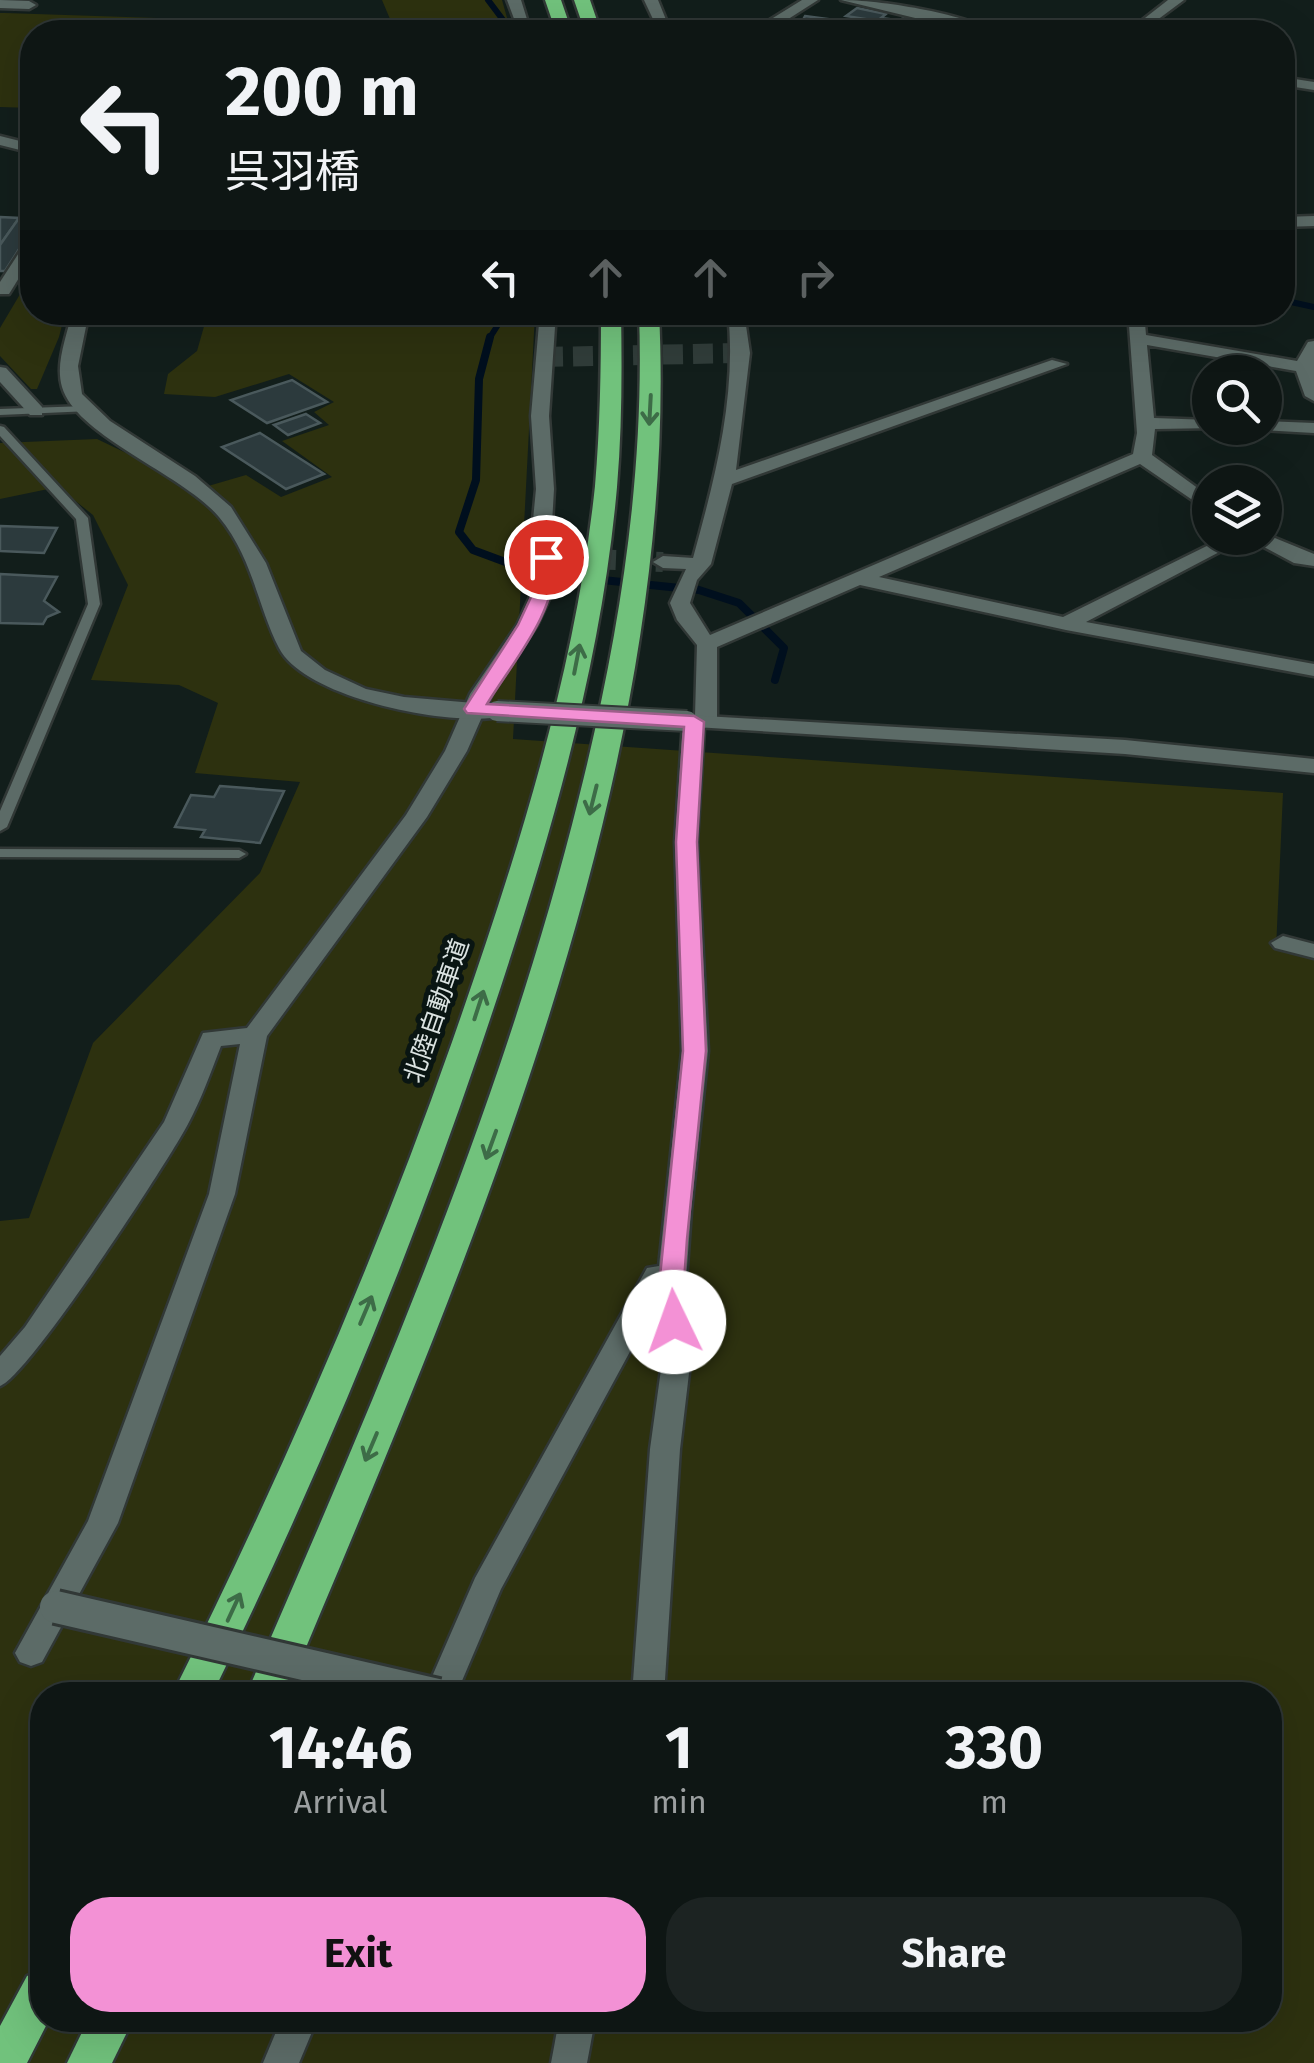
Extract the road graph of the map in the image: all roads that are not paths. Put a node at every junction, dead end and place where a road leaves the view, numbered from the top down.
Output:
1 (812, 0) edge
2 (848, 0) edge
3 (1177, 0) edge
4 (0, 4) edge
5 (30, 5) dead end
6 (779, 20) edge
7 (945, 20) edge
8 (1150, 20) edge
9 (20, 263) edge
10 (1, 291) edge
11 (78, 325) edge
12 (547, 325) edge
13 (611, 325) edge
14 (649, 325) edge
15 (737, 325) edge
16 (1138, 325) edge
17 (1140, 339) junction
18 (1314, 346) edge
19 (1058, 364) dead end
20 (1308, 368) edge
21 (0, 372) edge
22 (1314, 396) edge
23 (86, 409) junction
24 (36, 411) junction
25 (0, 412) edge
26 (1146, 423) junction
27 (1192, 424) edge
28 (1282, 427) edge
29 (1314, 428) edge
30 (0, 429) edge
31 (1142, 457) junction
32 (723, 480) junction
33 (1192, 493) edge
34 (1282, 550) edge
35 (1203, 555) edge
36 (1314, 560) edge
37 (663, 562) tunnel mouth
38 (702, 564) junction
39 (854, 578) junction
40 (1066, 624) junction
41 (707, 644) junction
42 (1314, 670) edge
43 (485, 710) junction
44 (696, 722) junction
45 (1314, 766) edge
46 (0, 827) edge
47 (0, 853) edge
48 (239, 854) dead end
49 (1284, 944) dead end
50 (1314, 950) edge
51 (255, 1035) junction
52 (656, 1274) dead end
53 (0, 1376) edge
54 (56, 1607) junction
55 (30, 1653) dead end
56 (198, 1682) edge
57 (271, 1682) edge
58 (382, 1682) edge
59 (445, 1682) edge
60 (649, 1682) edge
61 (30, 2013) edge
62 (105, 2032) edge
63 (294, 2032) edge
64 (575, 2032) edge
65 (4, 2063) edge
66 (90, 2063) edge
67 (280, 2063) edge
68 (569, 2063) edge

1 - 6 street
2 - 7 street
3 - 8 street
4 - 5 street
9 - 10 street
11 - 23 street
12 - 43 street
56 -> 13 highway, 北陸自動車道
14 -> 57 highway
15 - 32 street
16 - 17 street
17 - 20 street
17 - 26 street
18 - 20 street
19 - 32 street
20 - 22 street
21 - 24 street
23 - 24 lane
23 - 43 street
24 - 25 lane
26 - 27 street
26 - 31 street
28 - 29 street
30 - 46 lane
31 - 33 street
31 - 39 street
32 - 38 street
34 - 36 street
35 - 40 street
37 - 38 street
38 - 41 street
39 - 40 street
39 - 41 street
40 - 42 street
41 - 44 street
43 - 44 street, bridge
43 - 51 street
44 - 45 street
44 - 60 street
47 - 48 lane
49 - 50 street
51 - 53 street
51 - 54 street
52 - 59 street
54 - 55 street
54 - 58 street, bridge
61 - 65 highway
62 - 66 highway
63 - 67 street
64 - 68 street

